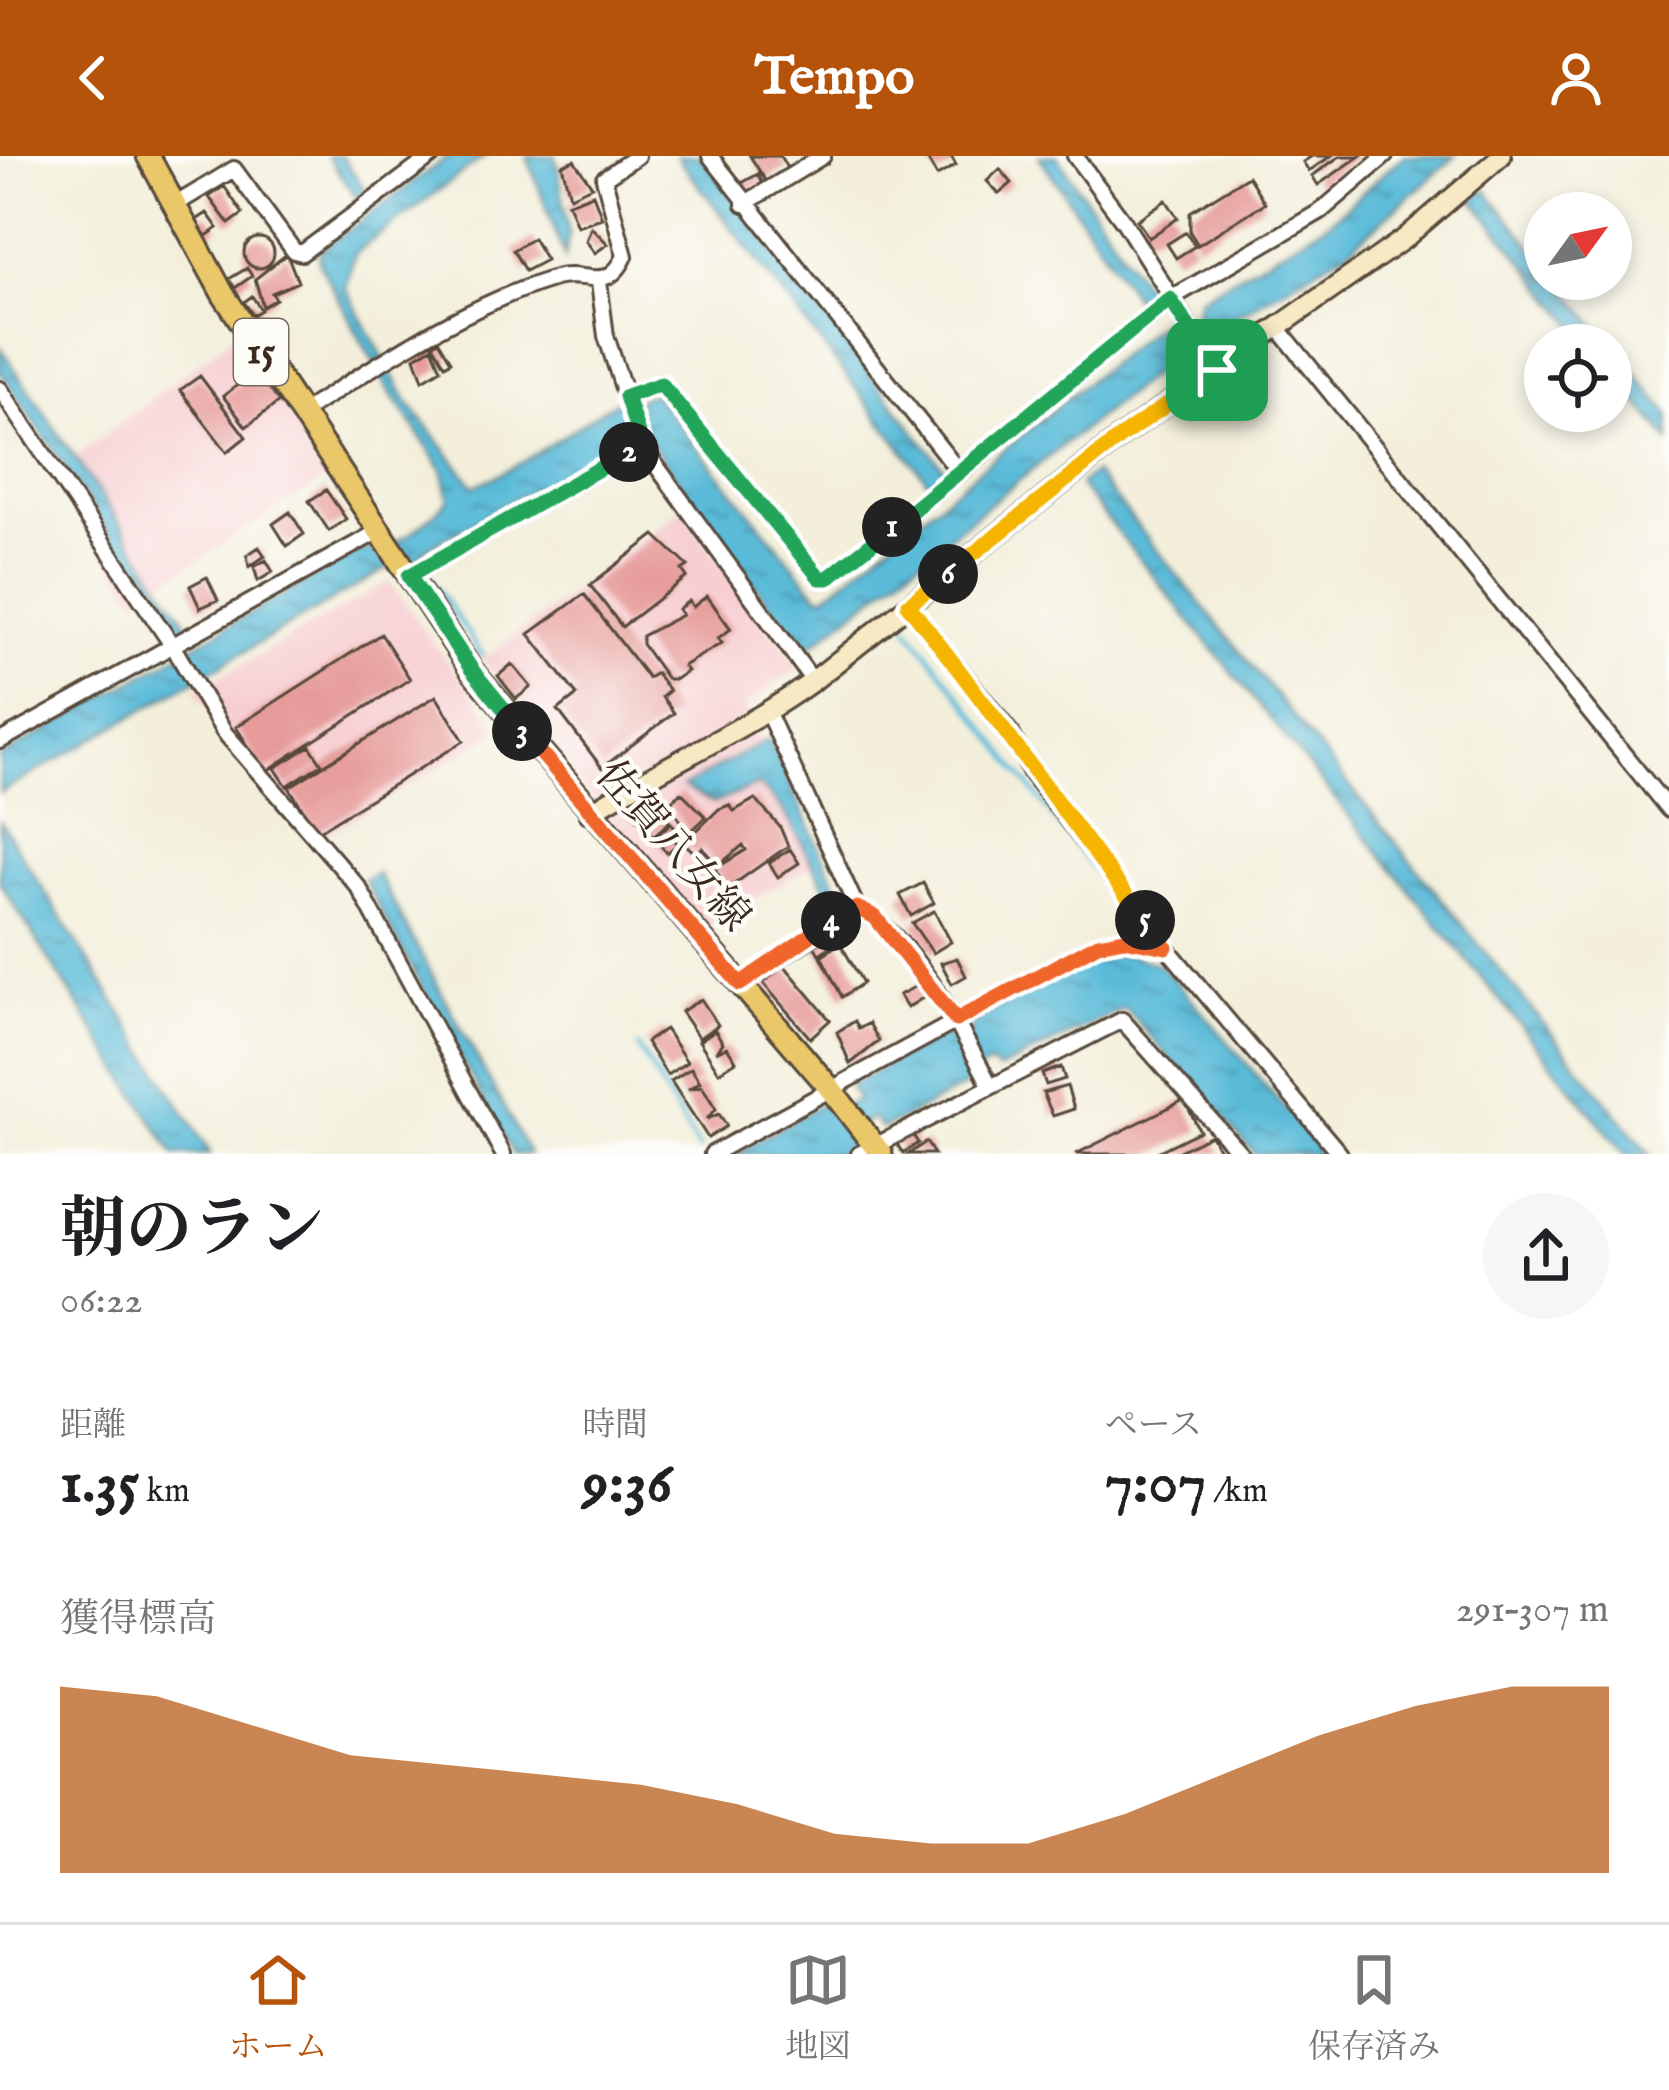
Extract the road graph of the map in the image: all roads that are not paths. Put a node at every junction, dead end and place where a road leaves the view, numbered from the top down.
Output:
1 (139, 156) edge
2 (432, 156) edge
3 (637, 156) edge
4 (710, 156) edge
5 (823, 156) edge
6 (1076, 156) edge
7 (1384, 156) edge
8 (1501, 156) edge
9 (153, 166) edge
10 (745, 204) junction
11 (173, 206) junction
12 (599, 282) junction
13 (1170, 299) junction
14 (1279, 329) junction
15 (1217, 370) junction
16 (0, 389) edge
17 (626, 396) junction
18 (301, 413) junction
19 (642, 446) junction
20 (960, 473) junction
21 (382, 536) junction
22 (405, 571) junction
23 (908, 605) junction
24 (172, 645) junction
25 (813, 681) junction
26 (768, 713) junction
27 (0, 741) edge
28 (1669, 810) edge
29 (589, 813) junction
30 (857, 908) junction
31 (1166, 947) junction
32 (740, 984) junction
33 (956, 1020) junction
34 (990, 1085) junction
35 (836, 1095) junction
36 (869, 1146) edge
37 (503, 1154) edge
38 (712, 1154) edge
39 (1241, 1154) edge
40 (1340, 1154) edge

1 - 9 street
2 - 11 street
3 - 12 street
4 - 10 street
5 - 10 street
6 - 13 street
7 - 13 street
8 - 14 street
9 - 11 main road, 佐賀八女線 / 15
10 - 20 street
11 - 18 main road, 佐賀八女線 / 15
12 - 17 street
12 - 18 street
13 - 15 street
13 - 20 street
14 - 15 street
14 - 28 street
15 - 23 street
16 - 24 street
17 - 19 street
17 - 20 street
18 - 21 main road, 佐賀八女線 / 15
19 - 22 street
19 - 25 street
21 - 22 main road, 佐賀八女線 / 15
21 - 24 street
22 - 29 main road, 佐賀八女線 / 15
23 - 25 street
23 - 31 street
24 - 27 street
24 - 37 street
25 - 26 street
26 - 29 street
26 - 30 street
29 - 32 main road, 佐賀八女線 / 15
30 - 32 street
30 - 33 street
31 - 33 street
31 - 40 street
32 - 35 main road, 佐賀八女線 / 15
33 - 34 street
33 - 35 street
34 - 36 street
34 - 39 street
35 - 36 main road, 佐賀八女線 / 15
35 - 38 street

